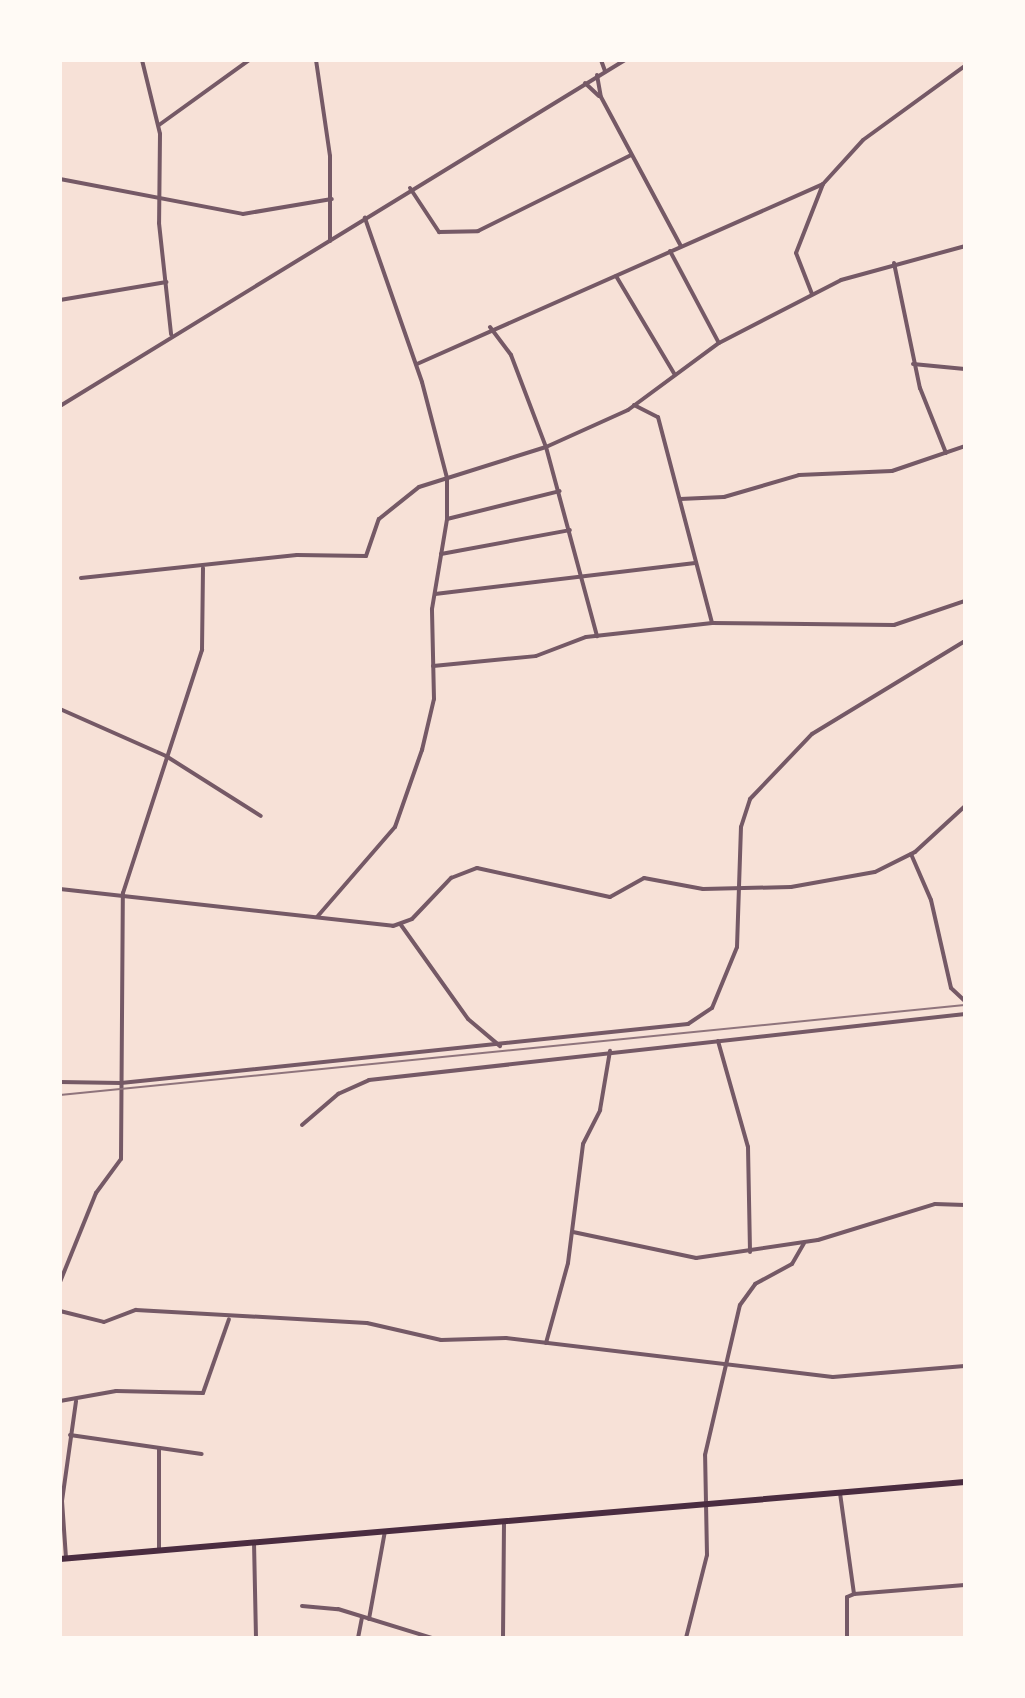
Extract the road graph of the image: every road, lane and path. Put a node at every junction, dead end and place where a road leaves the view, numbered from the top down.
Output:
1 (142, 60) edge
2 (249, 60) edge
3 (316, 60) edge
4 (601, 60) edge
5 (625, 60) edge
6 (965, 66) edge
7 (605, 71) junction
8 (597, 75) junction
9 (585, 82) junction
10 (601, 97) junction
11 (159, 125) junction
12 (631, 155) junction
13 (60, 179) edge
14 (823, 184) junction
15 (410, 188) junction
16 (158, 197) junction
17 (332, 199) junction
18 (365, 218) junction
19 (330, 241) junction
20 (681, 246) junction
21 (965, 246) edge
22 (670, 251) junction
23 (894, 263) junction
24 (616, 276) junction
25 (166, 282) junction
26 (812, 294) junction
27 (60, 300) edge
28 (490, 327) junction
29 (171, 334) junction
30 (719, 343) junction
31 (417, 364) junction
32 (913, 364) junction
33 (965, 369) edge
34 (675, 375) junction
35 (634, 405) junction
36 (60, 406) edge
37 (965, 446) edge
38 (546, 447) junction
39 (946, 453) junction
40 (447, 478) junction
41 (560, 491) junction
42 (680, 499) junction
43 (447, 519) junction
44 (570, 530) junction
45 (441, 554) junction
46 (695, 563) junction
47 (203, 568) junction
48 (582, 575) junction
49 (81, 578) dead end
50 (435, 594) junction
51 (965, 601) edge
52 (712, 623) junction
53 (597, 636) junction
54 (965, 641) edge
55 (433, 666) junction
56 (60, 709) edge
57 (166, 756) junction
58 (965, 806) edge
59 (261, 816) dead end
60 (911, 854) junction
61 (738, 887) junction
62 (60, 889) edge
63 (123, 893) junction
64 (317, 917) junction
65 (401, 925) junction
66 (965, 1001) edge
67 (965, 1014) edge
68 (718, 1041) junction
69 (500, 1047) junction
70 (610, 1051) junction
71 (60, 1082) edge
72 (121, 1083) junction
73 (302, 1125) dead end
74 (965, 1205) edge
75 (573, 1232) junction
76 (804, 1243) junction
77 (750, 1252) junction
78 (60, 1282) edge
79 (60, 1311) edge
80 (229, 1319) junction
81 (546, 1343) junction
82 (731, 1363) junction
83 (965, 1367) edge
84 (76, 1400) junction
85 (60, 1401) edge
86 (70, 1435) junction
87 (159, 1448) junction
88 (202, 1454) dead end
89 (965, 1482) edge
90 (840, 1492) junction
91 (702, 1502) junction
92 (504, 1518) junction
93 (385, 1529) junction
94 (254, 1540) junction
95 (159, 1549) junction
96 (63, 1558) edge
97 (965, 1585) edge
98 (854, 1594) junction
99 (302, 1606) dead end
100 (362, 1617) junction
101 (369, 1619) junction
102 (256, 1638) edge
103 (358, 1638) edge
104 (432, 1638) edge
105 (503, 1638) edge
106 (686, 1638) edge
107 (847, 1638) edge

1 - 11 street
2 - 11 street
3 - 17 street
4 - 7 street
5 - 7 street
6 - 14 street
7 - 8 street
8 - 9 street
8 - 10 street
9 - 10 street
9 - 15 street
10 - 12 street
11 - 16 street
12 - 15 street
12 - 20 street
13 - 16 street
14 - 20 street
14 - 26 street
15 - 18 street
16 - 17 street
16 - 25 street
17 - 19 street
18 - 19 street
18 - 31 street
19 - 29 street
20 - 22 street
21 - 23 street
22 - 24 street
22 - 30 street
23 - 26 street
23 - 32 street
24 - 28 street
24 - 34 street
25 - 27 street
25 - 29 street
26 - 30 street
28 - 31 street
28 - 38 street
29 - 36 street
30 - 34 street
31 - 40 street
32 - 33 street
32 - 39 street
34 - 35 street
35 - 38 street
35 - 42 street
37 - 39 street
38 - 40 street
38 - 41 street
39 - 42 street
40 - 43 street
40 - 47 street
41 - 43 street
41 - 44 street
42 - 46 street
43 - 45 street
44 - 45 street
44 - 48 street
45 - 50 street
46 - 48 street
46 - 52 street
47 - 49 street
47 - 57 street
48 - 50 street
48 - 53 street
50 - 55 street
51 - 52 street
52 - 53 street
53 - 55 street
54 - 61 street
55 - 64 street
56 - 57 street
57 - 59 street
57 - 63 street
58 - 60 street
60 - 61 street
60 - 66 street
61 - 65 street
61 - 69 street
62 - 63 street
63 - 64 street
63 - 72 street
64 - 65 street
65 - 69 street
67 - 68 street
68 - 70 street
68 - 77 street
69 - 72 street
70 - 73 street
70 - 75 street
71 - 72 street
72 - 78 street
74 - 76 street
75 - 77 street
75 - 81 street
76 - 77 street
76 - 82 street
79 - 80 street
80 - 81 street
80 - 84 street
81 - 82 street
82 - 83 street
82 - 91 street
84 - 85 street
84 - 86 street
86 - 87 street
86 - 96 street
87 - 88 street
87 - 95 street
89 - 90 main road
90 - 91 main road
90 - 98 street
91 - 92 main road
91 - 106 street
92 - 93 main road
92 - 105 street
93 - 94 main road
93 - 101 street
94 - 95 main road
94 - 102 street
95 - 96 main road
97 - 98 street
98 - 107 street
99 - 100 street
100 - 101 street
100 - 103 street
101 - 104 street

